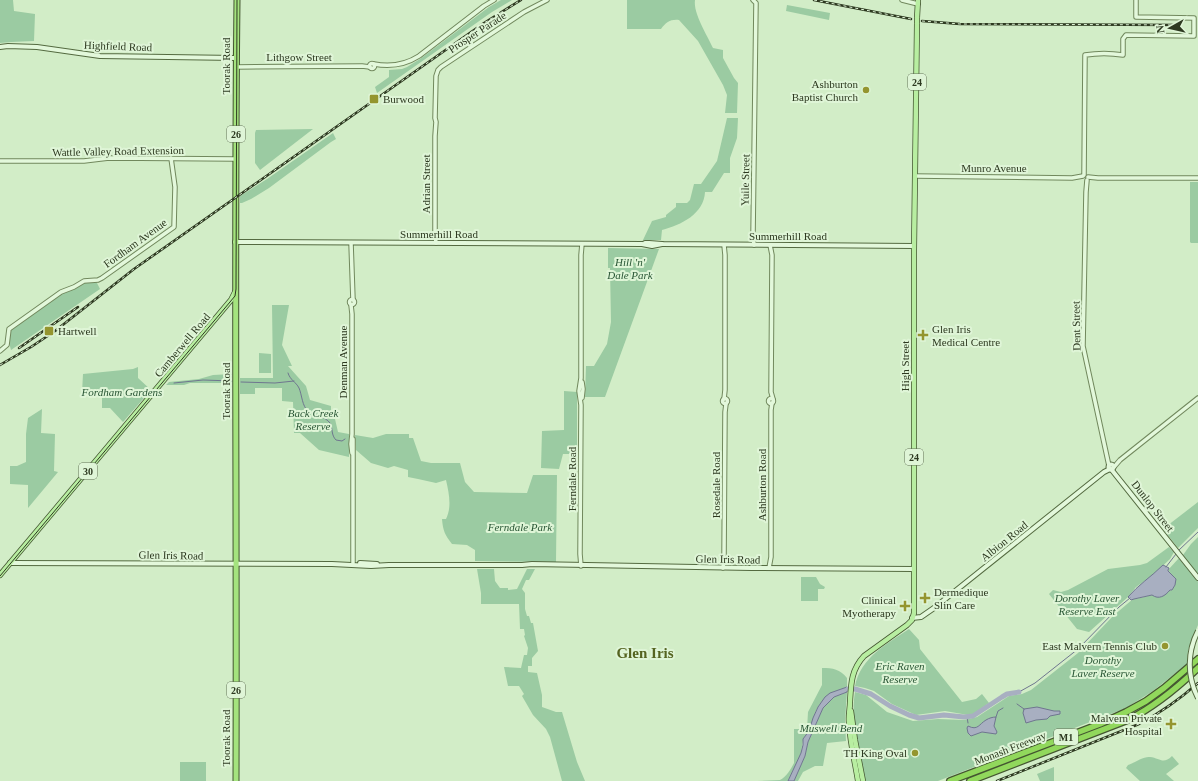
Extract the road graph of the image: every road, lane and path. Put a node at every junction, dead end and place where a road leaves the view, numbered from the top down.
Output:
1 (236, 0) edge
2 (494, 0) edge
3 (902, 0) edge
4 (1136, 0) edge
5 (544, 1) edge
6 (754, 1) edge
7 (918, 2) edge
8 (0, 47) edge
9 (236, 58) junction
10 (236, 67) junction
11 (439, 69) joint
12 (171, 158) junction
13 (236, 159) junction
14 (0, 161) edge
15 (915, 176) junction
16 (1086, 178) junction
17 (1198, 178) edge
18 (235, 242) junction
19 (352, 243) junction
20 (435, 243) junction
21 (581, 244) junction
22 (726, 245) junction
23 (753, 245) junction
24 (772, 245) junction
25 (914, 246) junction
26 (236, 290) junction
27 (227, 305) junction
28 (236, 309) junction
29 (0, 351) edge
30 (1198, 398) edge
31 (1111, 467) junction
32 (10, 563) junction
33 (351, 564) junction
34 (236, 565) junction
35 (389, 565) junction
36 (580, 566) junction
37 (724, 568) junction
38 (771, 568) junction
39 (914, 569) junction
40 (0, 575) edge
41 (1198, 578) edge
42 (912, 618) junction
43 (1198, 631) edge
44 (1198, 659) edge
45 (1198, 668) edge
46 (1198, 698) edge
47 (850, 704) junction
48 (236, 781) edge
49 (858, 781) edge
50 (863, 781) edge
51 (950, 781) edge
52 (970, 781) edge

1 - 9 highway, Toorak Road / 26
2 - 10 street, Lithgow Street
3 - 7 street
4 - 16 street, Dent Street
5 - 11 street, Prosper Parade
6 - 23 street, Yuile Street
7 - 15 main road, High Street / 24
8 - 9 main road, Highfield Road
9 - 10 highway, Toorak Road / 26
10 - 13 highway, Toorak Road / 26
11 - 20 street, Adrian Street
12 - 13 street, Wattle Valley Road Extension
12 - 14 street, Wattle Valley Road Extension
12 - 29 street, Fordham Avenue
13 - 18 highway, Toorak Road / 26
15 - 16 street, Munro Avenue
15 - 25 main road, High Street / 24
16 - 17 street, Munro Avenue
16 - 31 street, Dent Street
18 - 19 main road, Summerhill Road
18 - 26 highway, Toorak Road / 26
19 - 20 main road, Summerhill Road
19 - 33 street, Denman Avenue
20 - 21 main road, Summerhill Road
21 - 22 main road, Summerhill Road
21 - 36 street, Ferndale Road
22 - 23 main road, Summerhill Road
22 - 37 street, Rosedale Road
23 - 24 main road, Summerhill Road
24 - 25 main road, Summerhill Road
24 - 38 street, Ashburton Road
25 - 39 main road, High Street / 24
26 - 27 main road, Camberwell Road / 30
26 - 28 highway, Toorak Road / 26
27 - 28 main road
27 - 32 main road, Camberwell Road / 30
28 - 34 highway, Toorak Road / 26
30 - 31 street, Albion Road
31 - 41 main road, Dunlop Street
31 - 42 main road, Albion Road
32 - 34 main road, Glen Iris Road
32 - 40 main road, Camberwell Road / 30
33 - 34 main road, Glen Iris Road
33 - 35 main road, Glen Iris Road
33 - 35 main road, Glen Iris Road
34 - 48 highway, Toorak Road / 26
35 - 36 main road, Glen Iris Road
36 - 37 main road, Glen Iris Road
37 - 38 main road, Glen Iris Road
38 - 39 main road, Glen Iris Road
39 - 42 main road, High Street / 24
42 - 47 main road
43 - 46 main road, bridge
44 - 51 highway, Monash Freeway / M1
45 - 52 highway, Monash Freeway / M1
47 - 49 main road
47 - 50 main road

